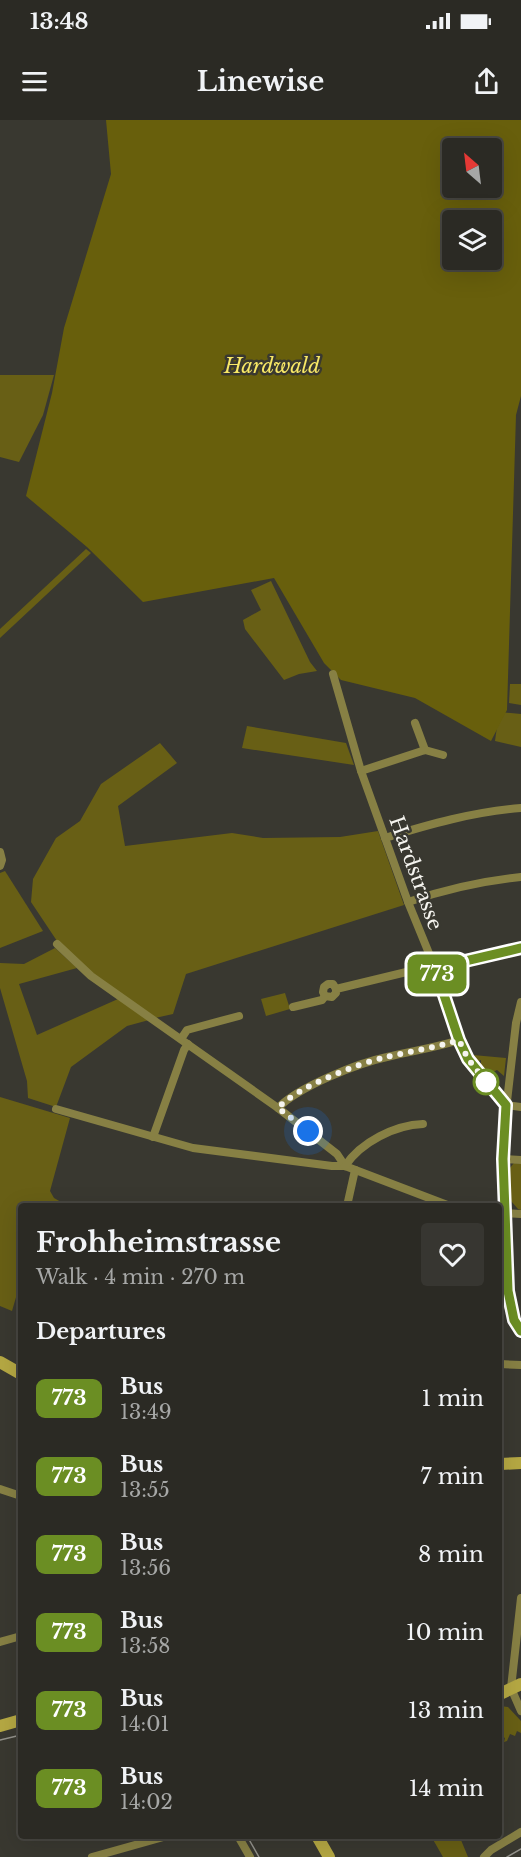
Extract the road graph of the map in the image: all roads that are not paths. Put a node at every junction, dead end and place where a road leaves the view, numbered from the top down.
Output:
1 (333, 674) dead end
2 (415, 723) dead end
3 (426, 750) junction
4 (443, 755) dead end
5 (361, 771) junction
6 (521, 808) edge
7 (385, 838) junction
8 (0, 852) edge
9 (0, 866) edge
10 (521, 877) edge
11 (408, 902) junction
12 (57, 944) dead end
13 (521, 948) edge
14 (435, 968) junction
15 (521, 1004) edge
16 (293, 1007) dead end
17 (239, 1016) dead end
18 (459, 1040) junction
19 (184, 1042) junction
20 (517, 1054) edge
21 (506, 1105) junction
22 (521, 1107) edge
23 (278, 1108) junction
24 (56, 1109) dead end
25 (423, 1124) dead end
26 (153, 1137) junction
27 (503, 1159) junction
28 (521, 1160) edge
29 (345, 1166) junction
30 (355, 1170) junction
31 (348, 1203) edge
32 (442, 1203) edge
33 (504, 1213) junction
34 (521, 1214) edge
35 (502, 1228) edge
36 (510, 1304) junction
37 (502, 1305) edge
38 (521, 1331) edge
39 (0, 1362) edge
40 (502, 1364) edge
41 (521, 1365) edge
42 (18, 1372) edge
43 (521, 1463) edge
44 (502, 1464) edge
45 (0, 1489) edge
46 (18, 1495) edge
47 (521, 1598) edge
48 (18, 1637) edge
49 (0, 1642) edge
50 (516, 1686) edge
51 (502, 1693) edge
52 (521, 1711) edge
53 (18, 1721) edge
54 (0, 1726) edge
55 (521, 1832) edge
56 (156, 1839) edge
57 (240, 1839) edge
58 (319, 1839) edge
59 (125, 1848) junction
60 (92, 1857) edge
61 (130, 1857) edge
62 (250, 1857) edge
63 (329, 1857) edge
64 (484, 1857) edge

1 - 5 street, Hardstrasse
2 - 3 street
3 - 4 street
3 - 5 street
5 - 7 street, Hardstrasse
6 - 7 street
7 - 11 street, Hardstrasse
8 - 9 street
10 - 11 street
11 - 14 street, Hardstrasse
12 - 19 street
13 - 14 street
14 - 16 street
14 - 18 street, Hardstrasse
15 - 20 street
17 - 19 street
18 - 21 street, Hardstrasse
18 - 23 street
19 - 23 street
19 - 26 street
20 - 21 street
21 - 22 street
21 - 27 street
23 - 29 street
24 - 26 street
25 - 29 street
26 - 29 street
27 - 28 street
27 - 33 street
29 - 30 street
30 - 31 street
30 - 32 street
33 - 34 street
33 - 35 street
35 - 36 street
36 - 37 street
36 - 38 street
39 - 42 main road
40 - 41 street
43 - 44 main road
45 - 46 street
47 - 50 street
48 - 49 street
50 - 51 main road
50 - 52 street
53 - 54 main road
55 - 64 street
56 - 59 street
57 - 62 street
58 - 63 main road
59 - 60 street
59 - 61 street

